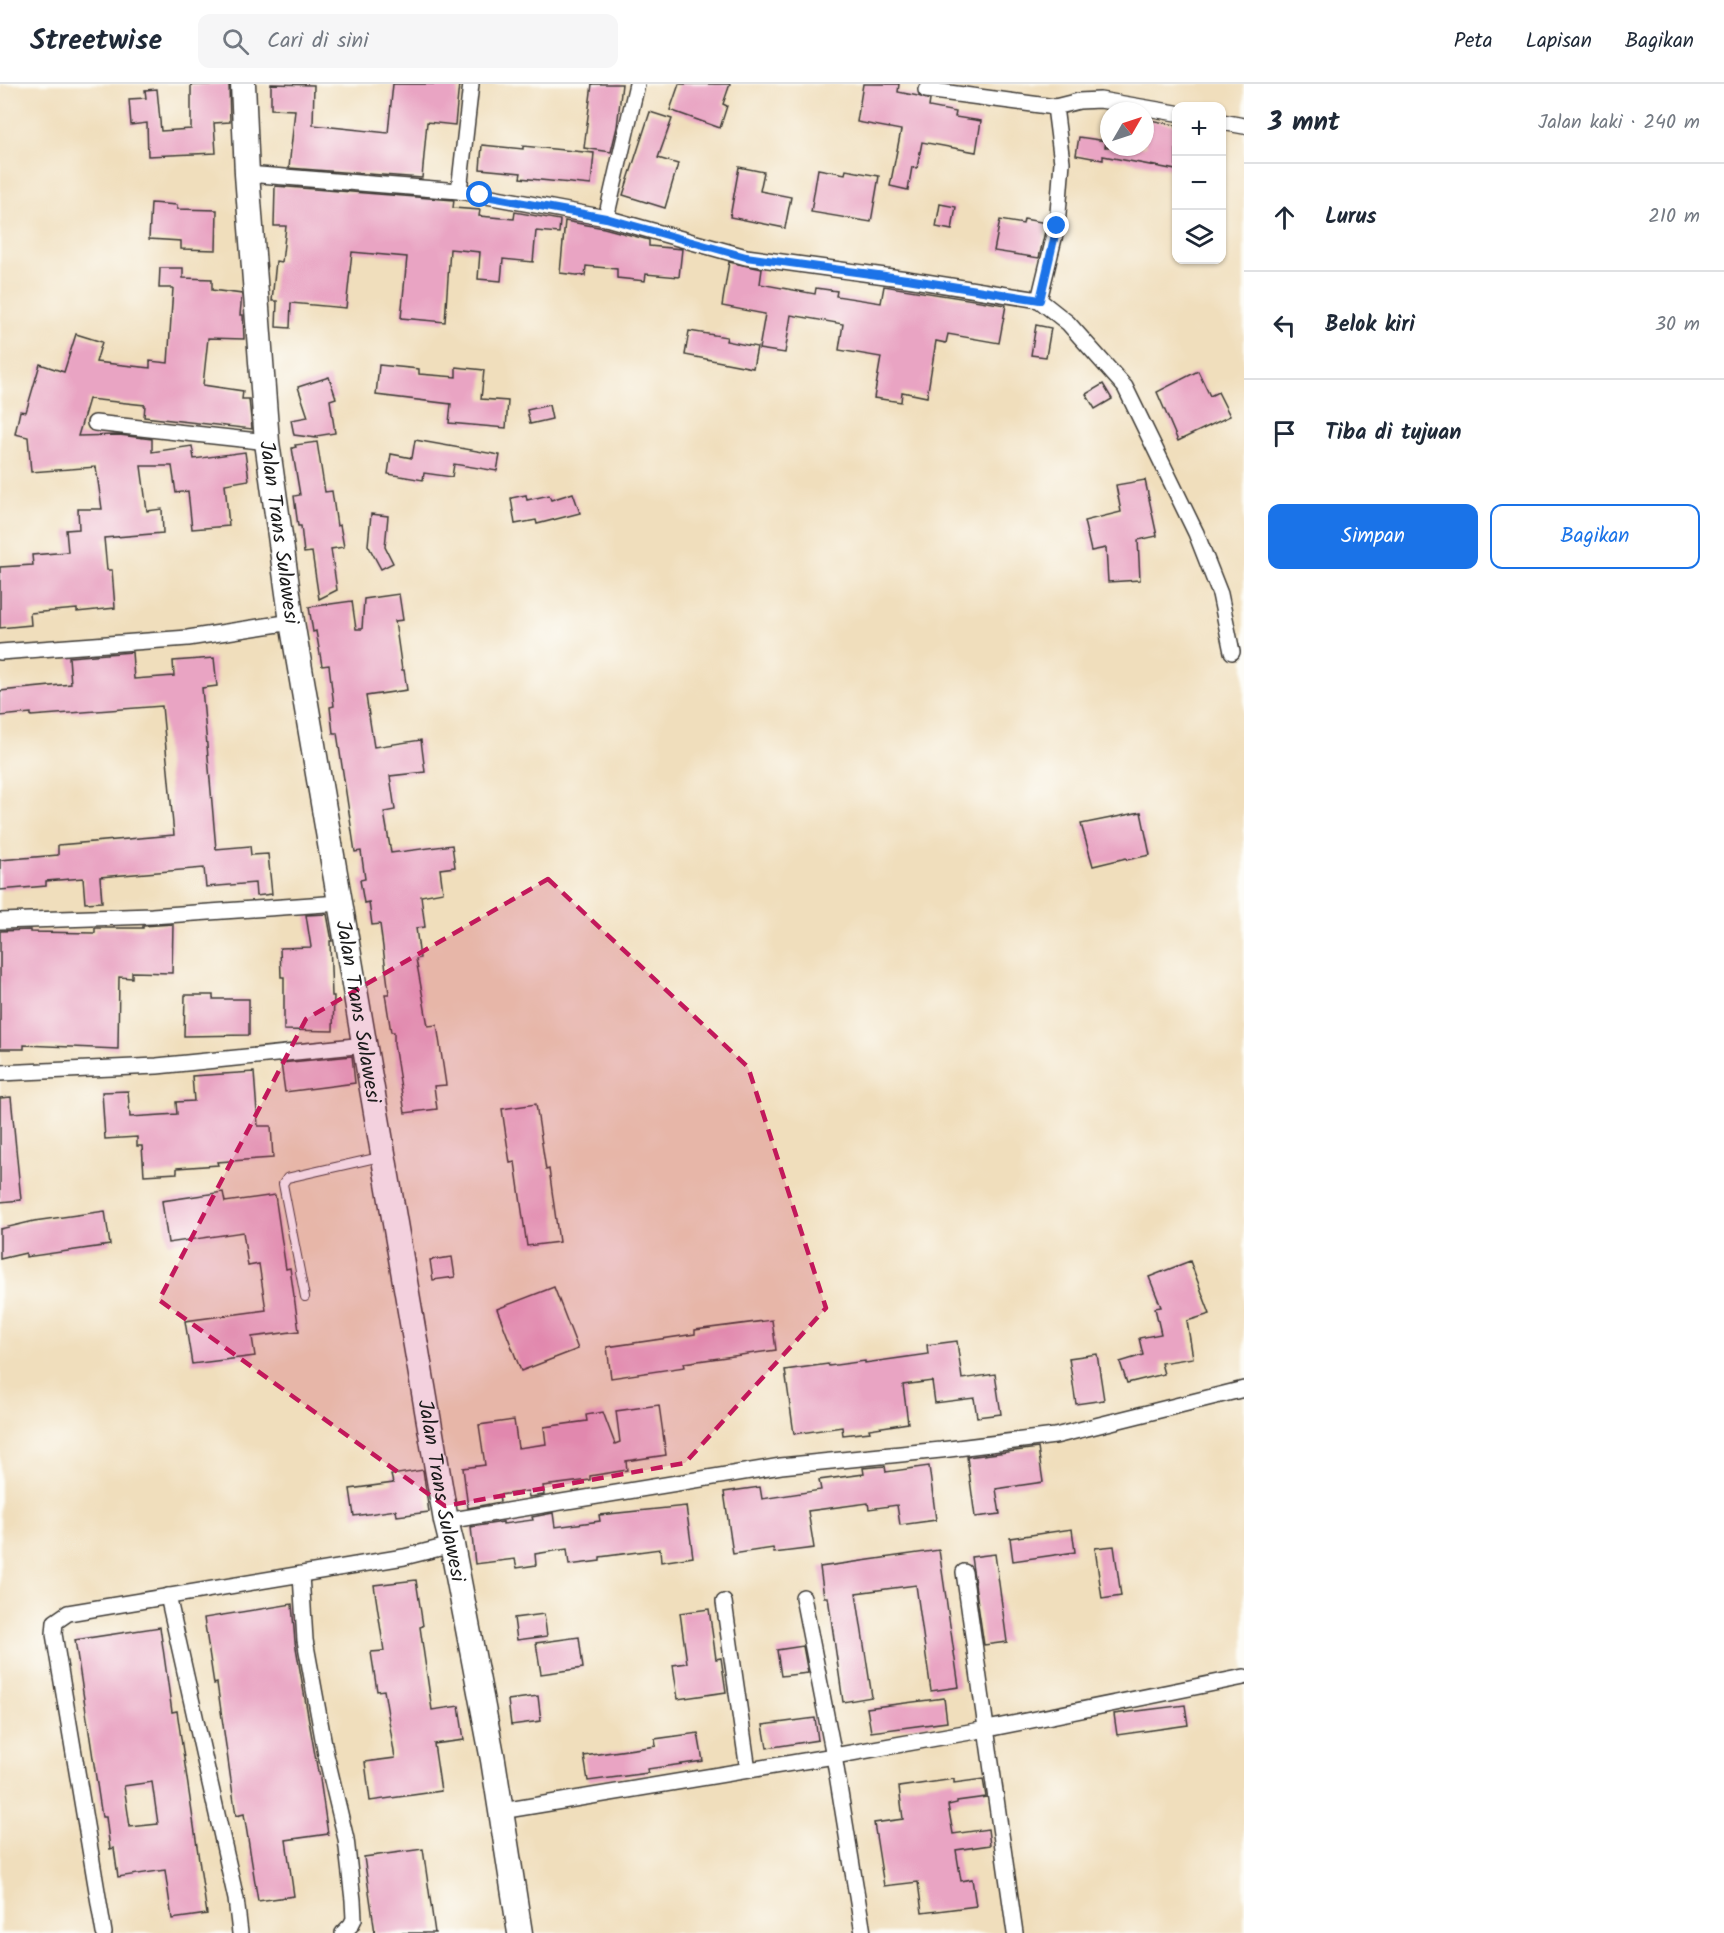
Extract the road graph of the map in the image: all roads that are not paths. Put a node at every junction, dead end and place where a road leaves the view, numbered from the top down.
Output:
1 (243, 84) edge
2 (471, 84) edge
3 (637, 84) edge
4 (926, 90) dead end
5 (1055, 107) junction
6 (1172, 112) edge
7 (1226, 123) edge
8 (1244, 126) edge
9 (247, 174) junction
10 (459, 191) junction
11 (606, 218) junction
12 (1040, 300) junction
13 (95, 423) dead end
14 (267, 442) junction
15 (292, 622) junction
16 (0, 652) edge
17 (1232, 652) dead end
18 (340, 903) junction
19 (0, 921) edge
20 (365, 1045) junction
21 (0, 1073) edge
22 (385, 1156) junction
23 (305, 1297) dead end
24 (1244, 1389) edge
25 (446, 1521) junction
26 (452, 1545) junction
27 (964, 1572) dead end
28 (301, 1575) junction
29 (168, 1596) junction
30 (803, 1597) dead end
31 (724, 1602) dead end
32 (1244, 1677) edge
33 (987, 1729) junction
34 (834, 1756) junction
35 (748, 1770) junction
36 (501, 1811) junction
37 (104, 1933) edge
38 (240, 1933) edge
39 (343, 1933) edge
40 (520, 1933) edge
41 (863, 1933) edge
42 (1015, 1933) edge

1 - 9 highway, Jalan Trans Sulawesi
2 - 10 street
3 - 11 street
4 - 5 street
5 - 6 street
5 - 12 street
7 - 8 street
9 - 10 street
9 - 14 highway, Jalan Trans Sulawesi
10 - 11 street
11 - 12 street
12 - 17 street
13 - 14 street
14 - 15 highway, Jalan Trans Sulawesi
15 - 16 street
15 - 18 highway, Jalan Trans Sulawesi
18 - 19 street
18 - 20 highway, Jalan Trans Sulawesi
20 - 21 street
20 - 22 highway, Jalan Trans Sulawesi
22 - 23 lane
22 - 25 highway, Jalan Trans Sulawesi
24 - 25 street
25 - 26 highway, Jalan Trans Sulawesi
26 - 28 street
26 - 36 highway, Jalan Trans Sulawesi
27 - 33 street
28 - 29 street
28 - 39 street
29 - 37 street
29 - 38 street
30 - 34 street
31 - 35 street
32 - 33 street
33 - 34 street
33 - 42 street
34 - 35 street
34 - 41 street
35 - 36 street
36 - 40 highway, Jalan Trans Sulawesi

